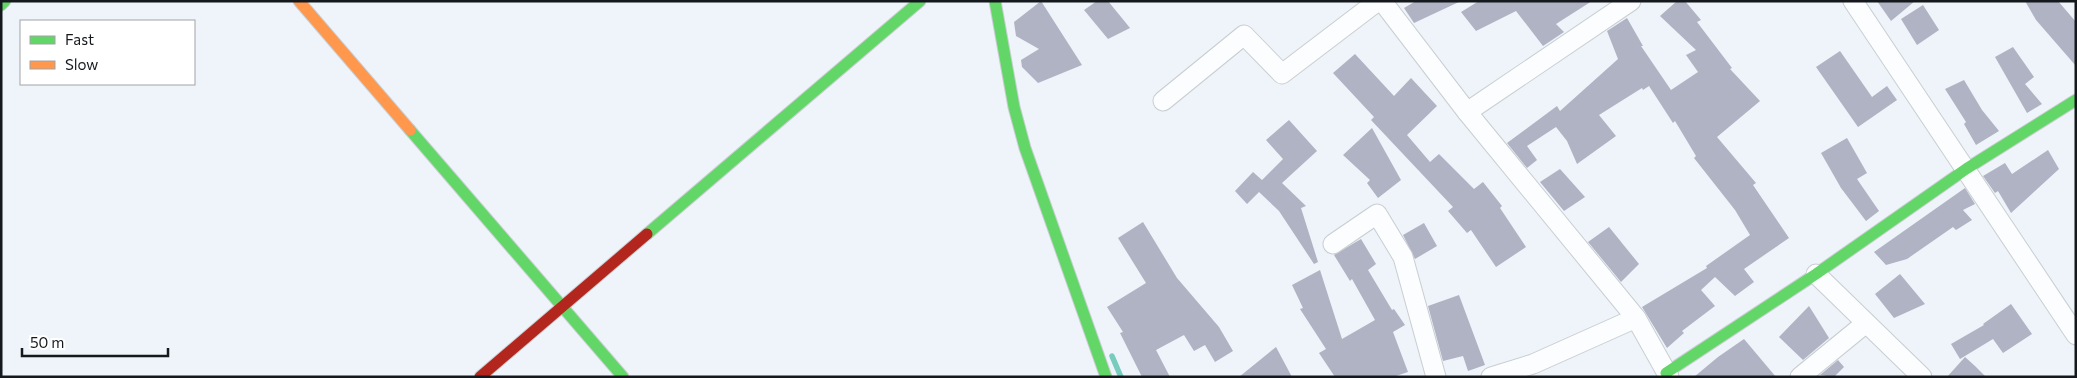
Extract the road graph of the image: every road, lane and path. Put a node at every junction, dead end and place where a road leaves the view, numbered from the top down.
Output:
1 (5, 1) edge
2 (300, 1) edge
3 (920, 1) edge
4 (995, 1) edge
5 (1378, 1) edge
6 (1382, 1) edge
7 (1631, 1) edge
8 (1853, 1) edge
9 (1, 5) edge
10 (2076, 100) edge
11 (1163, 101) dead end
12 (1467, 112) junction
13 (1966, 169) junction
14 (1332, 244) dead end
15 (1816, 274) junction
16 (563, 306) junction
17 (1636, 318) junction
18 (1866, 323) junction
19 (2076, 335) edge
20 (1667, 375) edge
21 (480, 377) edge
22 (623, 377) edge
23 (1106, 377) edge
24 (1436, 377) edge
25 (1491, 377) edge
26 (1800, 377) edge
27 (1922, 377) edge

1 - 9 street
2 - 16 street
3 - 16 street
4 - 23 street
5 - 11 street
6 - 12 street
7 - 12 street
8 - 13 street
10 - 13 street
12 - 17 street
13 - 15 street
13 - 19 street
14 - 24 street
15 - 18 street
15 - 20 street
16 - 21 street
16 - 22 street
17 - 20 street
17 - 25 street
18 - 26 street
18 - 27 street

